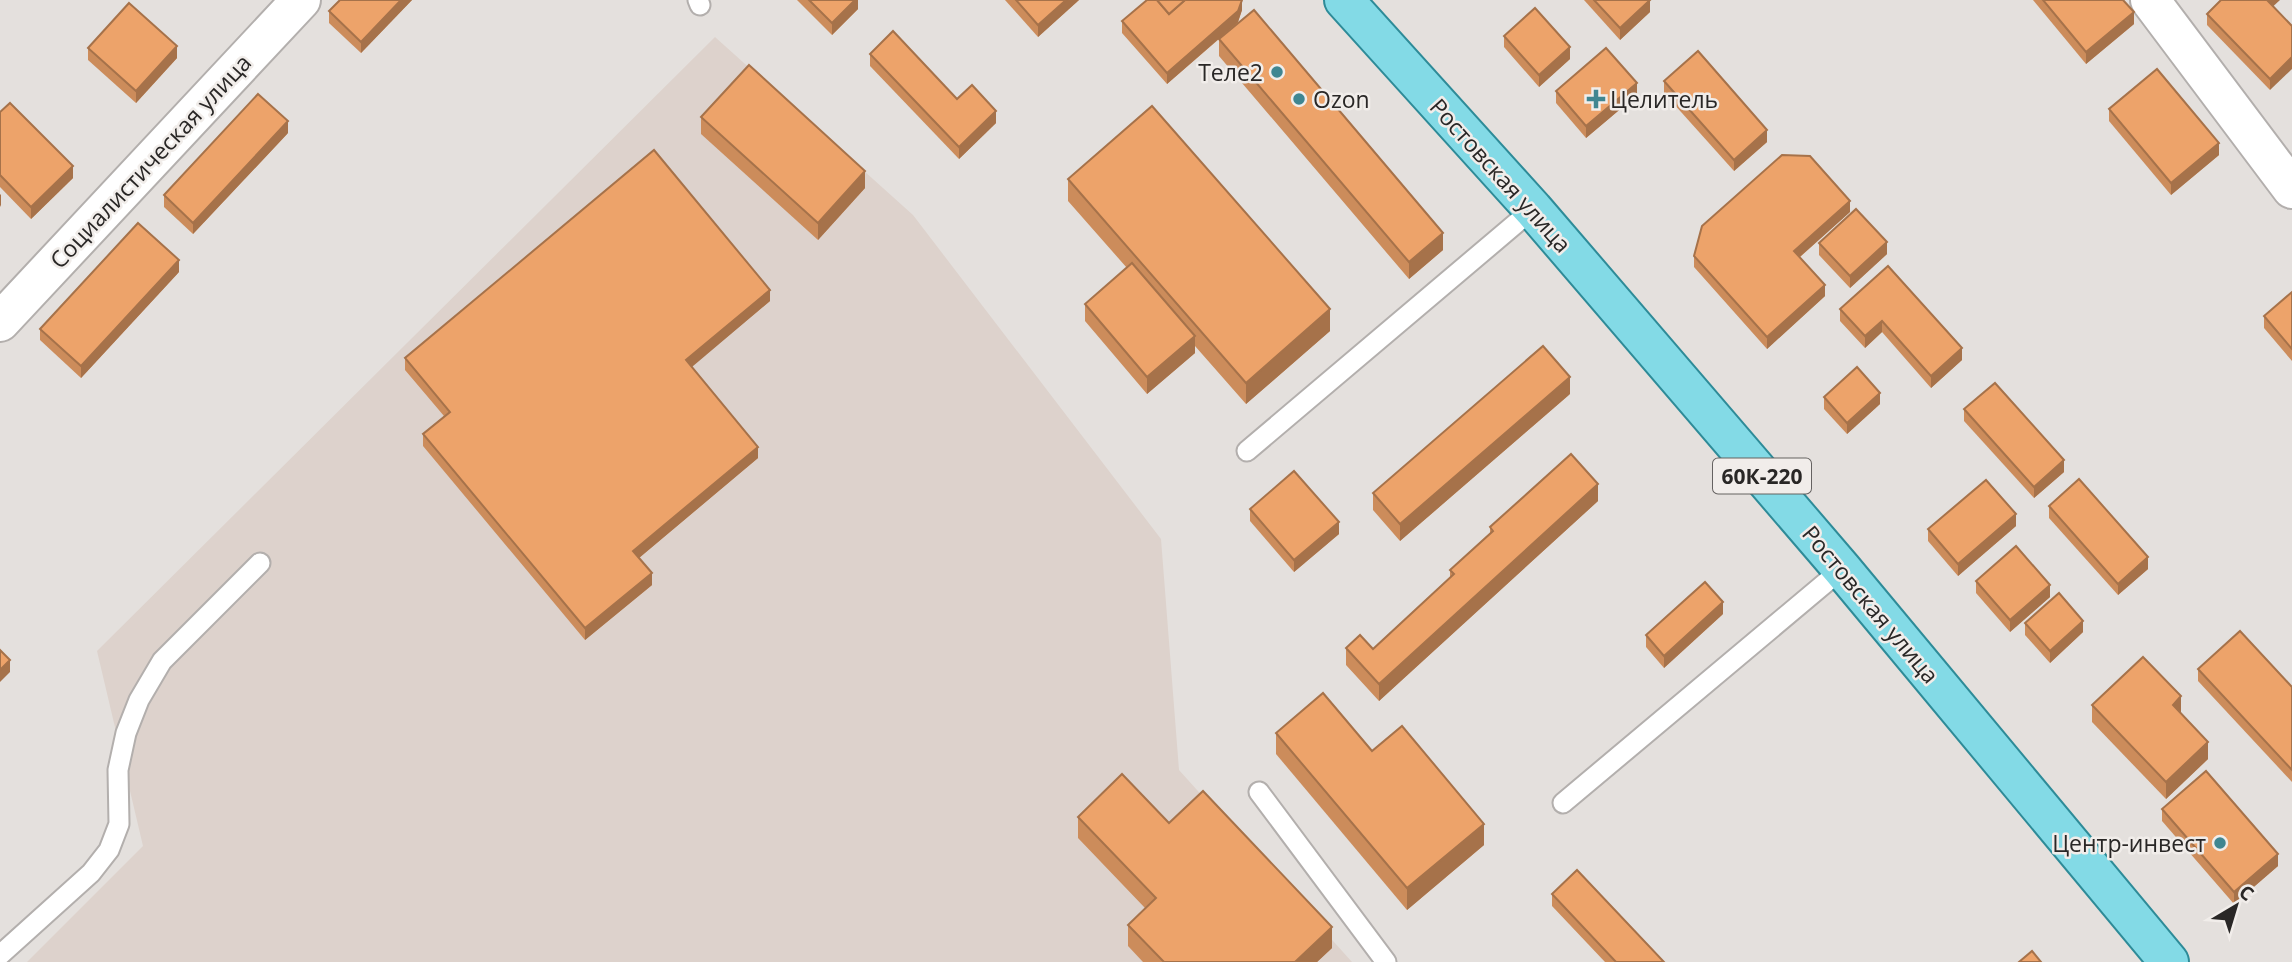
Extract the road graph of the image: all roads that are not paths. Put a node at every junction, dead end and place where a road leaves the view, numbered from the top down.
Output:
1 (301, 0) edge
2 (1344, 0) edge
3 (2150, 0) edge
4 (2292, 189) edge
5 (1533, 209) junction
6 (0, 322) edge
7 (1247, 451) dead end
8 (260, 564) dead end
9 (1842, 569) junction
10 (1259, 792) dead end
11 (1563, 803) dead end
12 (0, 955) edge
13 (2163, 960) edge
14 (1386, 962) edge

1 - 6 street, Социалистическая улица
2 - 5 main road, Ростовская улица / 60К-220
3 - 4 street
5 - 7 lane
5 - 9 main road, Ростовская улица / 60К-220
8 - 12 lane
9 - 11 lane
9 - 13 main road, Ростовская улица / 60К-220
10 - 14 lane

